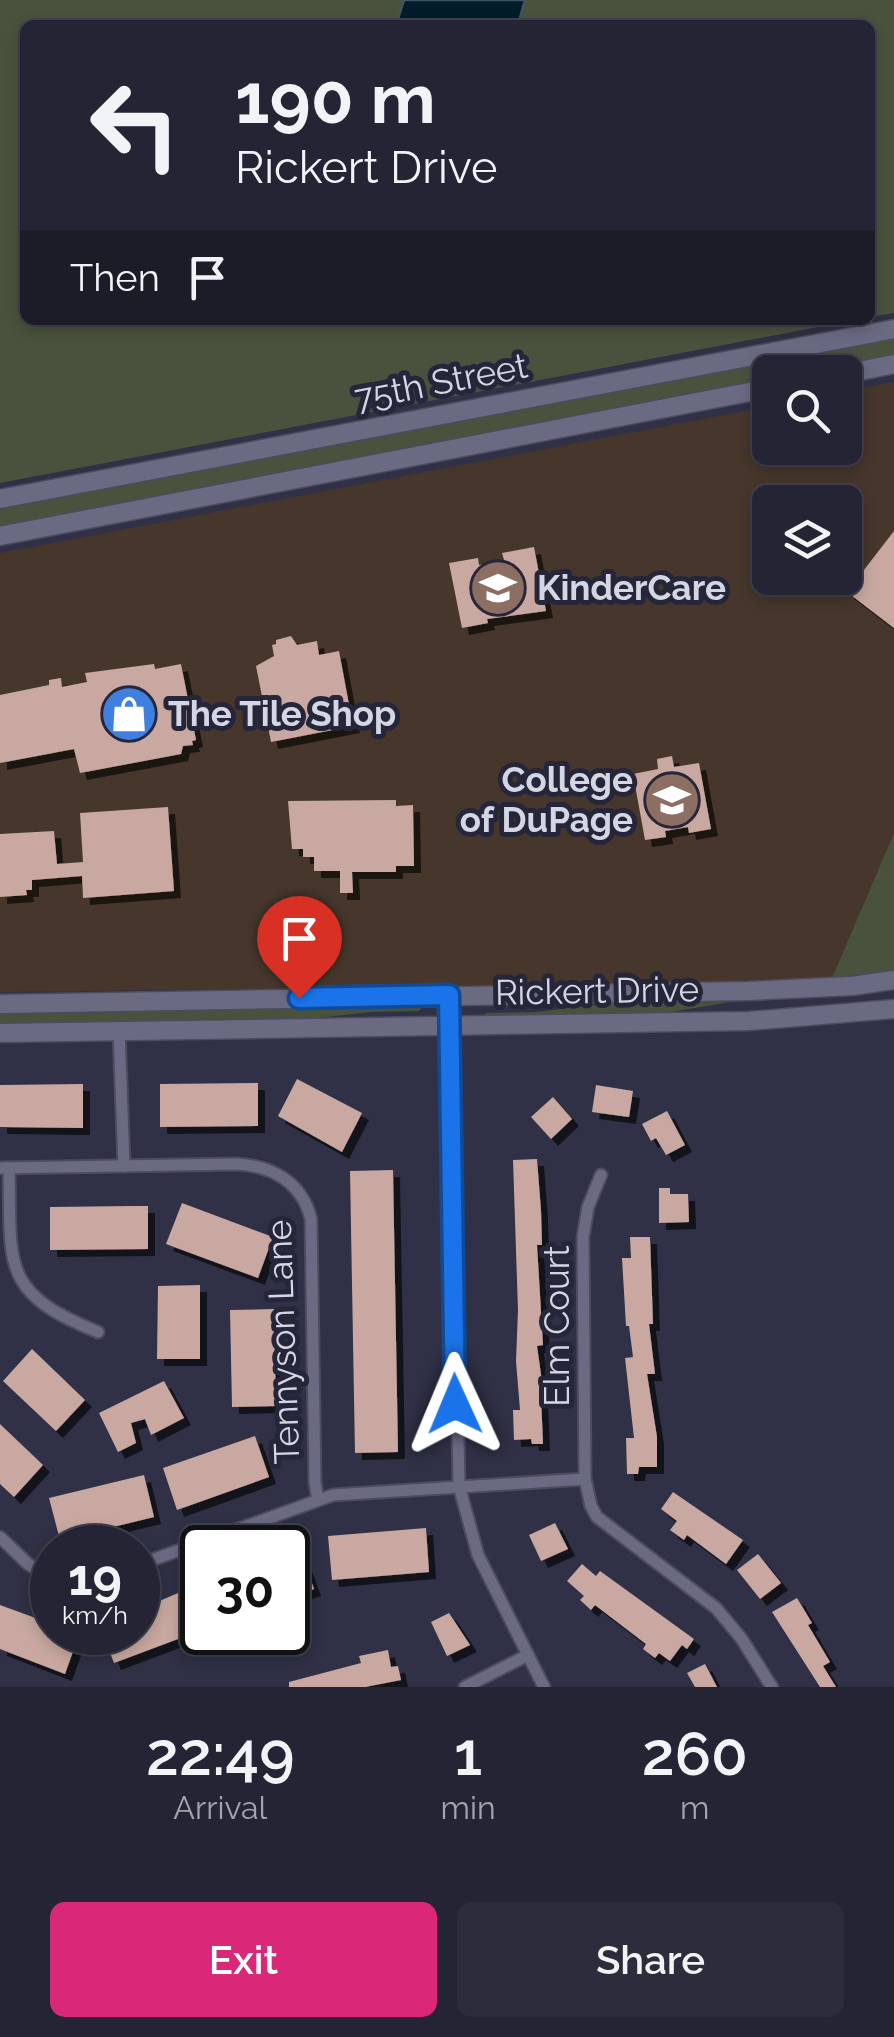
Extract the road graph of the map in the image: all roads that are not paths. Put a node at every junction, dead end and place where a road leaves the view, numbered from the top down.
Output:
1 (894, 329) edge
2 (894, 364) edge
3 (862, 371) edge
4 (752, 391) edge
5 (0, 499) edge
6 (0, 536) edge
7 (894, 980) edge
8 (449, 995) junction
9 (0, 1004) edge
10 (894, 1008) edge
11 (450, 1026) junction
12 (119, 1030) junction
13 (0, 1032) edge
14 (124, 1166) junction
15 (5, 1168) edge
16 (601, 1176) dead end
17 (98, 1332) dead end
18 (585, 1479) junction
19 (460, 1486) junction
20 (318, 1500) junction
21 (0, 1537) edge
22 (160, 1557) edge
23 (30, 1565) edge
24 (528, 1655) junction
25 (465, 1687) edge
26 (544, 1687) edge
27 (772, 1687) edge

1 - 5 street, 75th Street
2 - 3 street
4 - 6 street, 75th Street
7 - 8 street, Rickert Drive
8 - 9 street, Rickert Drive
8 - 11 street
10 - 11 street, Rickert Drive
11 - 12 street, Rickert Drive
11 - 19 street
12 - 13 street, Rickert Drive
12 - 14 street
14 - 15 street, Tennyson Lane
14 - 20 street, Tennyson Lane
15 - 17 street
16 - 18 street, Elm Court
18 - 19 street
18 - 27 street
19 - 20 street
19 - 24 street
20 - 22 street
21 - 23 street
24 - 25 street
24 - 26 street

